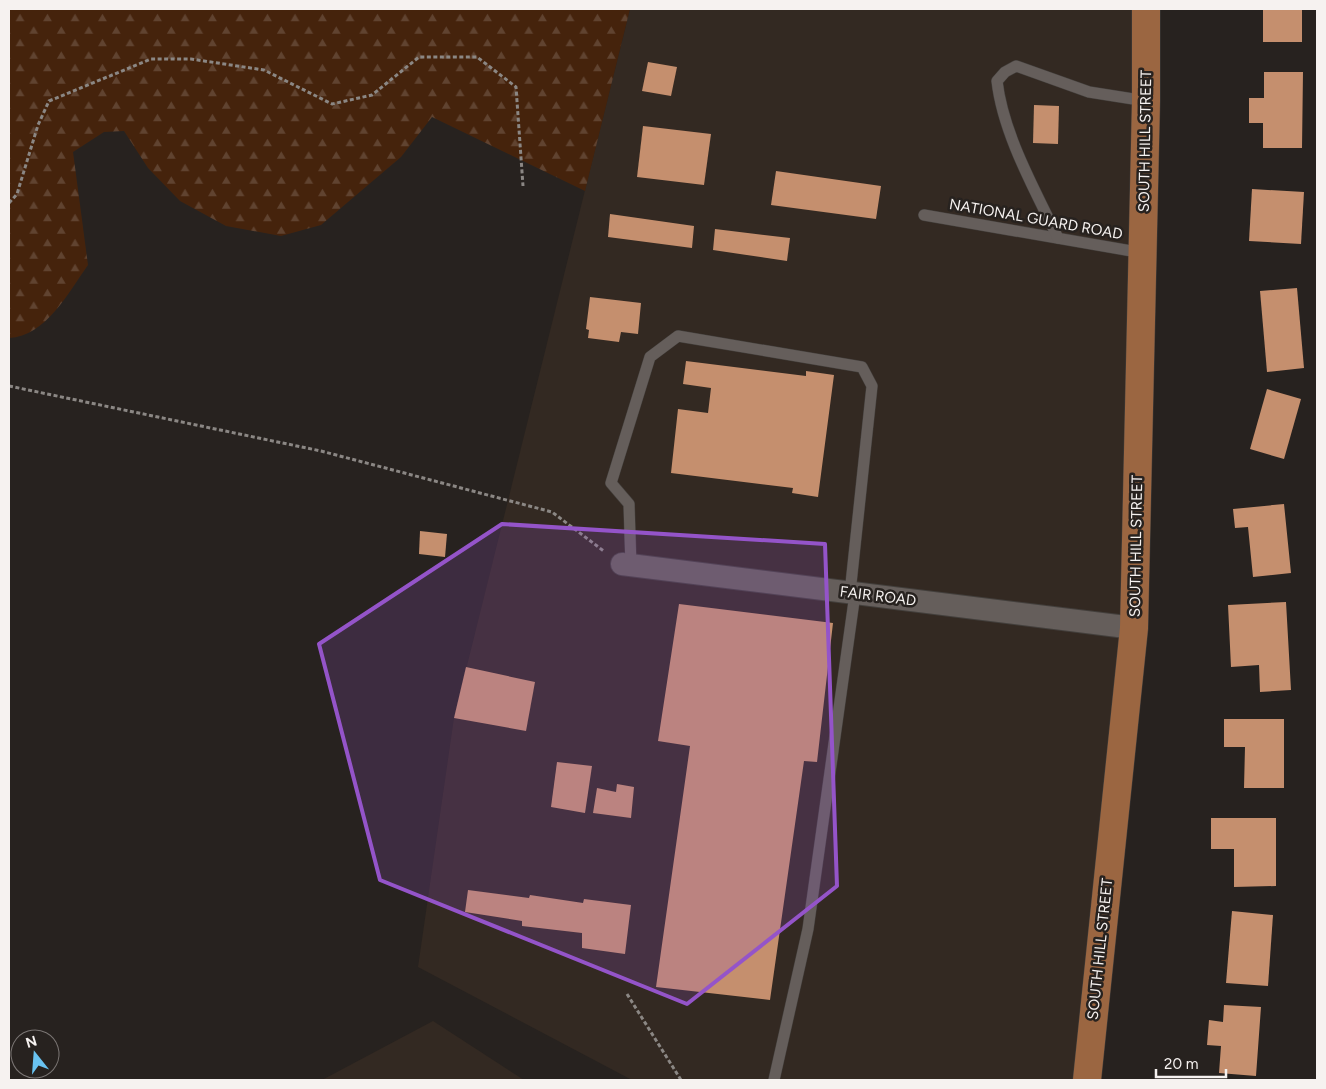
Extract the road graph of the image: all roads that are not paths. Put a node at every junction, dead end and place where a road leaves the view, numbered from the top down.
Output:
1 (1146, 9) edge
2 (1146, 101) junction
3 (924, 215) dead end
4 (1058, 238) junction
5 (1143, 253) junction
6 (626, 565) joint
7 (852, 593) junction
8 (1134, 628) junction
9 (774, 1080) edge
10 (1086, 1080) edge

1 - 2 main road, SOUTH HILL STREET
2 - 4 lane
2 - 5 main road, SOUTH HILL STREET
3 - 4 lane, NATIONAL GUARD ROAD
4 - 5 lane, NATIONAL GUARD ROAD
5 - 8 main road, SOUTH HILL STREET
6 - 7 street, FAIR ROAD
6 - 7 lane
7 - 8 street, FAIR ROAD
7 - 9 lane
8 - 10 main road, SOUTH HILL STREET

